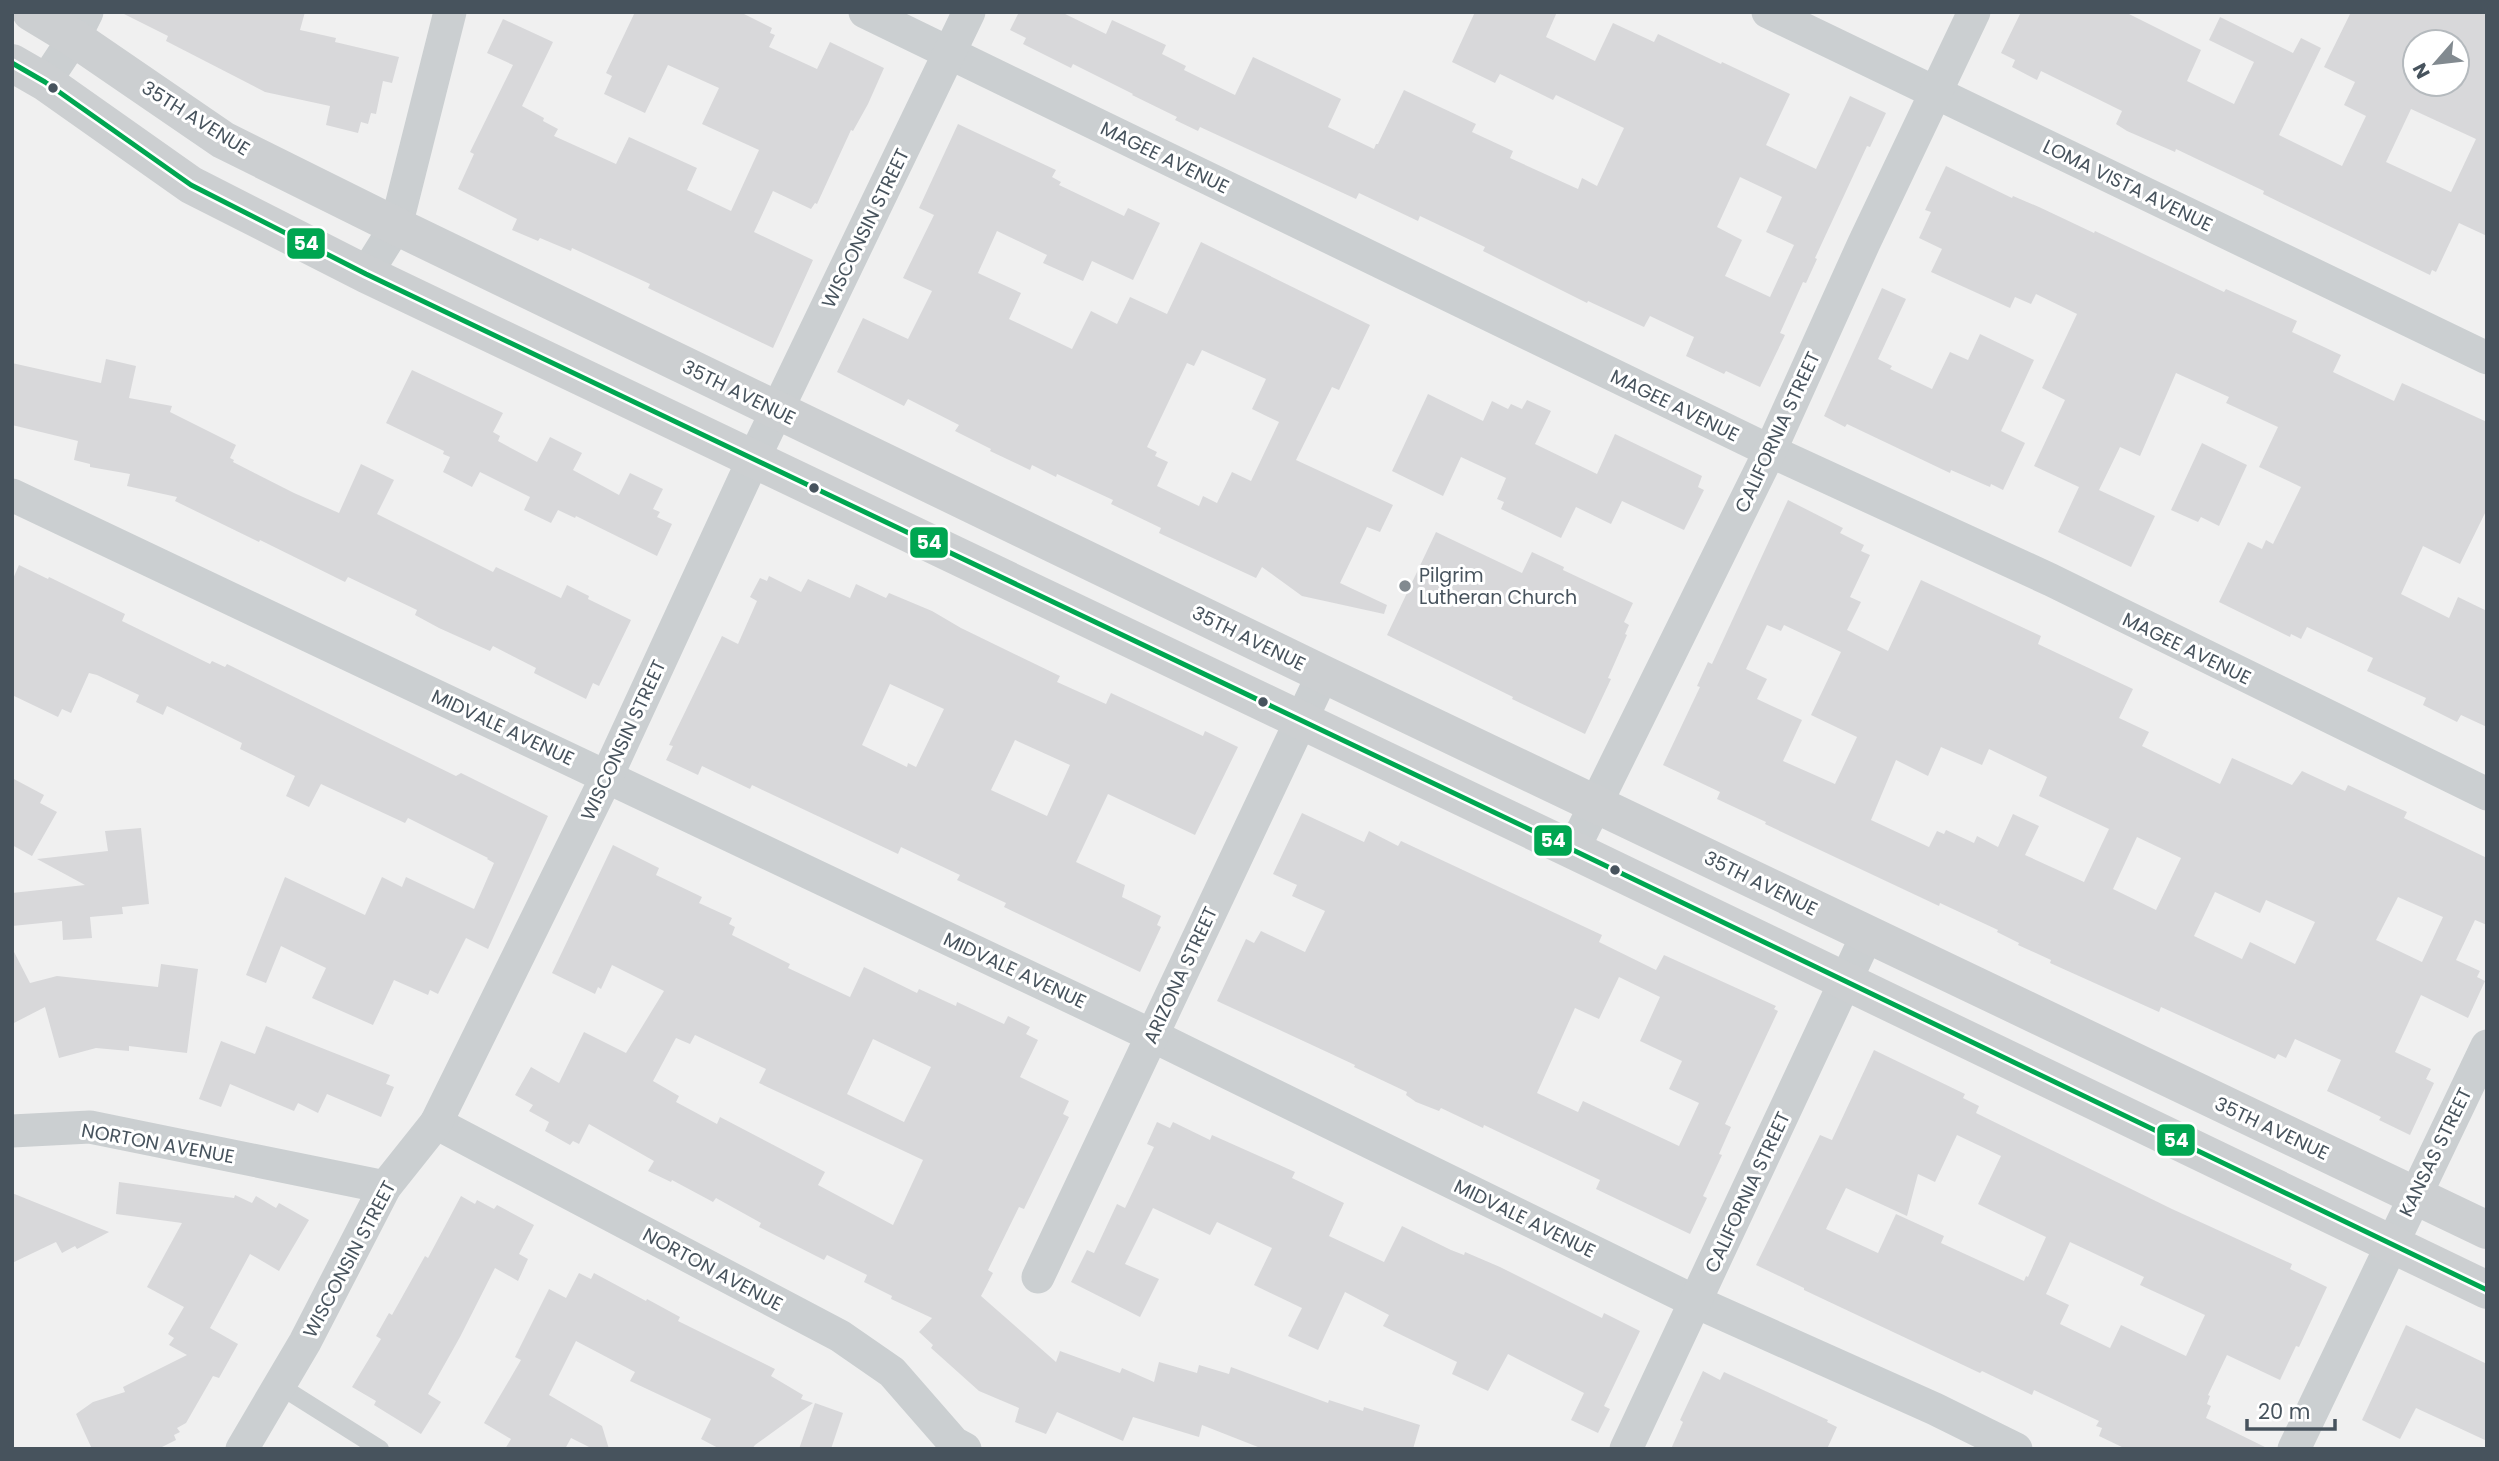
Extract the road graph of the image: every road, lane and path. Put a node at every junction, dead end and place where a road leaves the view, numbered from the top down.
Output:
1 (31, 12) edge
2 (450, 12) edge
3 (865, 12) edge
4 (969, 12) edge
5 (1768, 12) edge
6 (1975, 12) edge
7 (81, 25) edge
8 (950, 52) junction
9 (12, 63) edge
10 (44, 82) junction
11 (1937, 93) junction
12 (396, 226) junction
13 (366, 274) junction
14 (2487, 358) edge
15 (777, 411) junction
16 (1770, 451) junction
17 (754, 458) junction
18 (12, 495) edge
19 (1323, 674) junction
20 (1301, 721) junction
21 (607, 776) junction
22 (2487, 793) edge
23 (1596, 804) junction
24 (1573, 849) junction
25 (1867, 935) junction
26 (1845, 981) junction
27 (1151, 1035) junction
28 (2487, 1046) edge
29 (436, 1122) junction
30 (12, 1131) edge
31 (385, 1187) junction
32 (2414, 1195) junction
33 (2487, 1230) edge
34 (2391, 1244) junction
35 (1038, 1277) dead end
36 (2487, 1290) edge
37 (1696, 1302) junction
38 (280, 1385) junction
39 (242, 1449) edge
40 (380, 1449) edge
41 (965, 1449) edge
42 (1626, 1449) edge
43 (2016, 1449) edge
44 (2294, 1449) edge

1 - 7 main road, 35TH AVENUE
2 - 12 street
3 - 8 street, MAGEE AVENUE
4 - 8 street, WISCONSIN STREET
5 - 11 street, LOMA VISTA AVENUE
6 - 11 street, CALIFORNIA STREET
7 - 10 street
7 - 12 main road, 35TH AVENUE
8 - 15 street, WISCONSIN STREET
8 - 16 street, MAGEE AVENUE
9 - 10 main road
10 - 13 main road
11 - 14 street, LOMA VISTA AVENUE
11 - 16 street, CALIFORNIA STREET
12 - 13 street
12 - 15 main road, 35TH AVENUE
13 - 17 main road
15 - 17 street, WISCONSIN STREET
15 - 19 main road, 35TH AVENUE
16 - 22 street, MAGEE AVENUE
16 - 23 street, CALIFORNIA STREET
17 - 20 main road
17 - 21 street, WISCONSIN STREET
18 - 21 street, MIDVALE AVENUE
19 - 20 street, ARIZONA STREET
19 - 23 main road, 35TH AVENUE
20 - 24 main road
20 - 27 street, ARIZONA STREET
21 - 27 street, MIDVALE AVENUE
21 - 29 street, WISCONSIN STREET
23 - 24 street, CALIFORNIA STREET
23 - 25 main road, 35TH AVENUE
24 - 26 main road
25 - 26 street, CALIFORNIA STREET
25 - 32 main road, 35TH AVENUE
26 - 34 main road
26 - 37 street, CALIFORNIA STREET
27 - 35 street, ARIZONA STREET
27 - 37 street, MIDVALE AVENUE
28 - 32 street, KANSAS STREET
29 - 31 street, WISCONSIN STREET
29 - 41 street, NORTON AVENUE
30 - 31 street, NORTON AVENUE
31 - 38 street, WISCONSIN STREET
32 - 33 main road, 35TH AVENUE
32 - 34 street, KANSAS STREET
34 - 36 main road
34 - 44 street, KANSAS STREET
37 - 42 street, CALIFORNIA STREET
37 - 43 street, MIDVALE AVENUE
38 - 39 street, WISCONSIN STREET
38 - 40 lane

